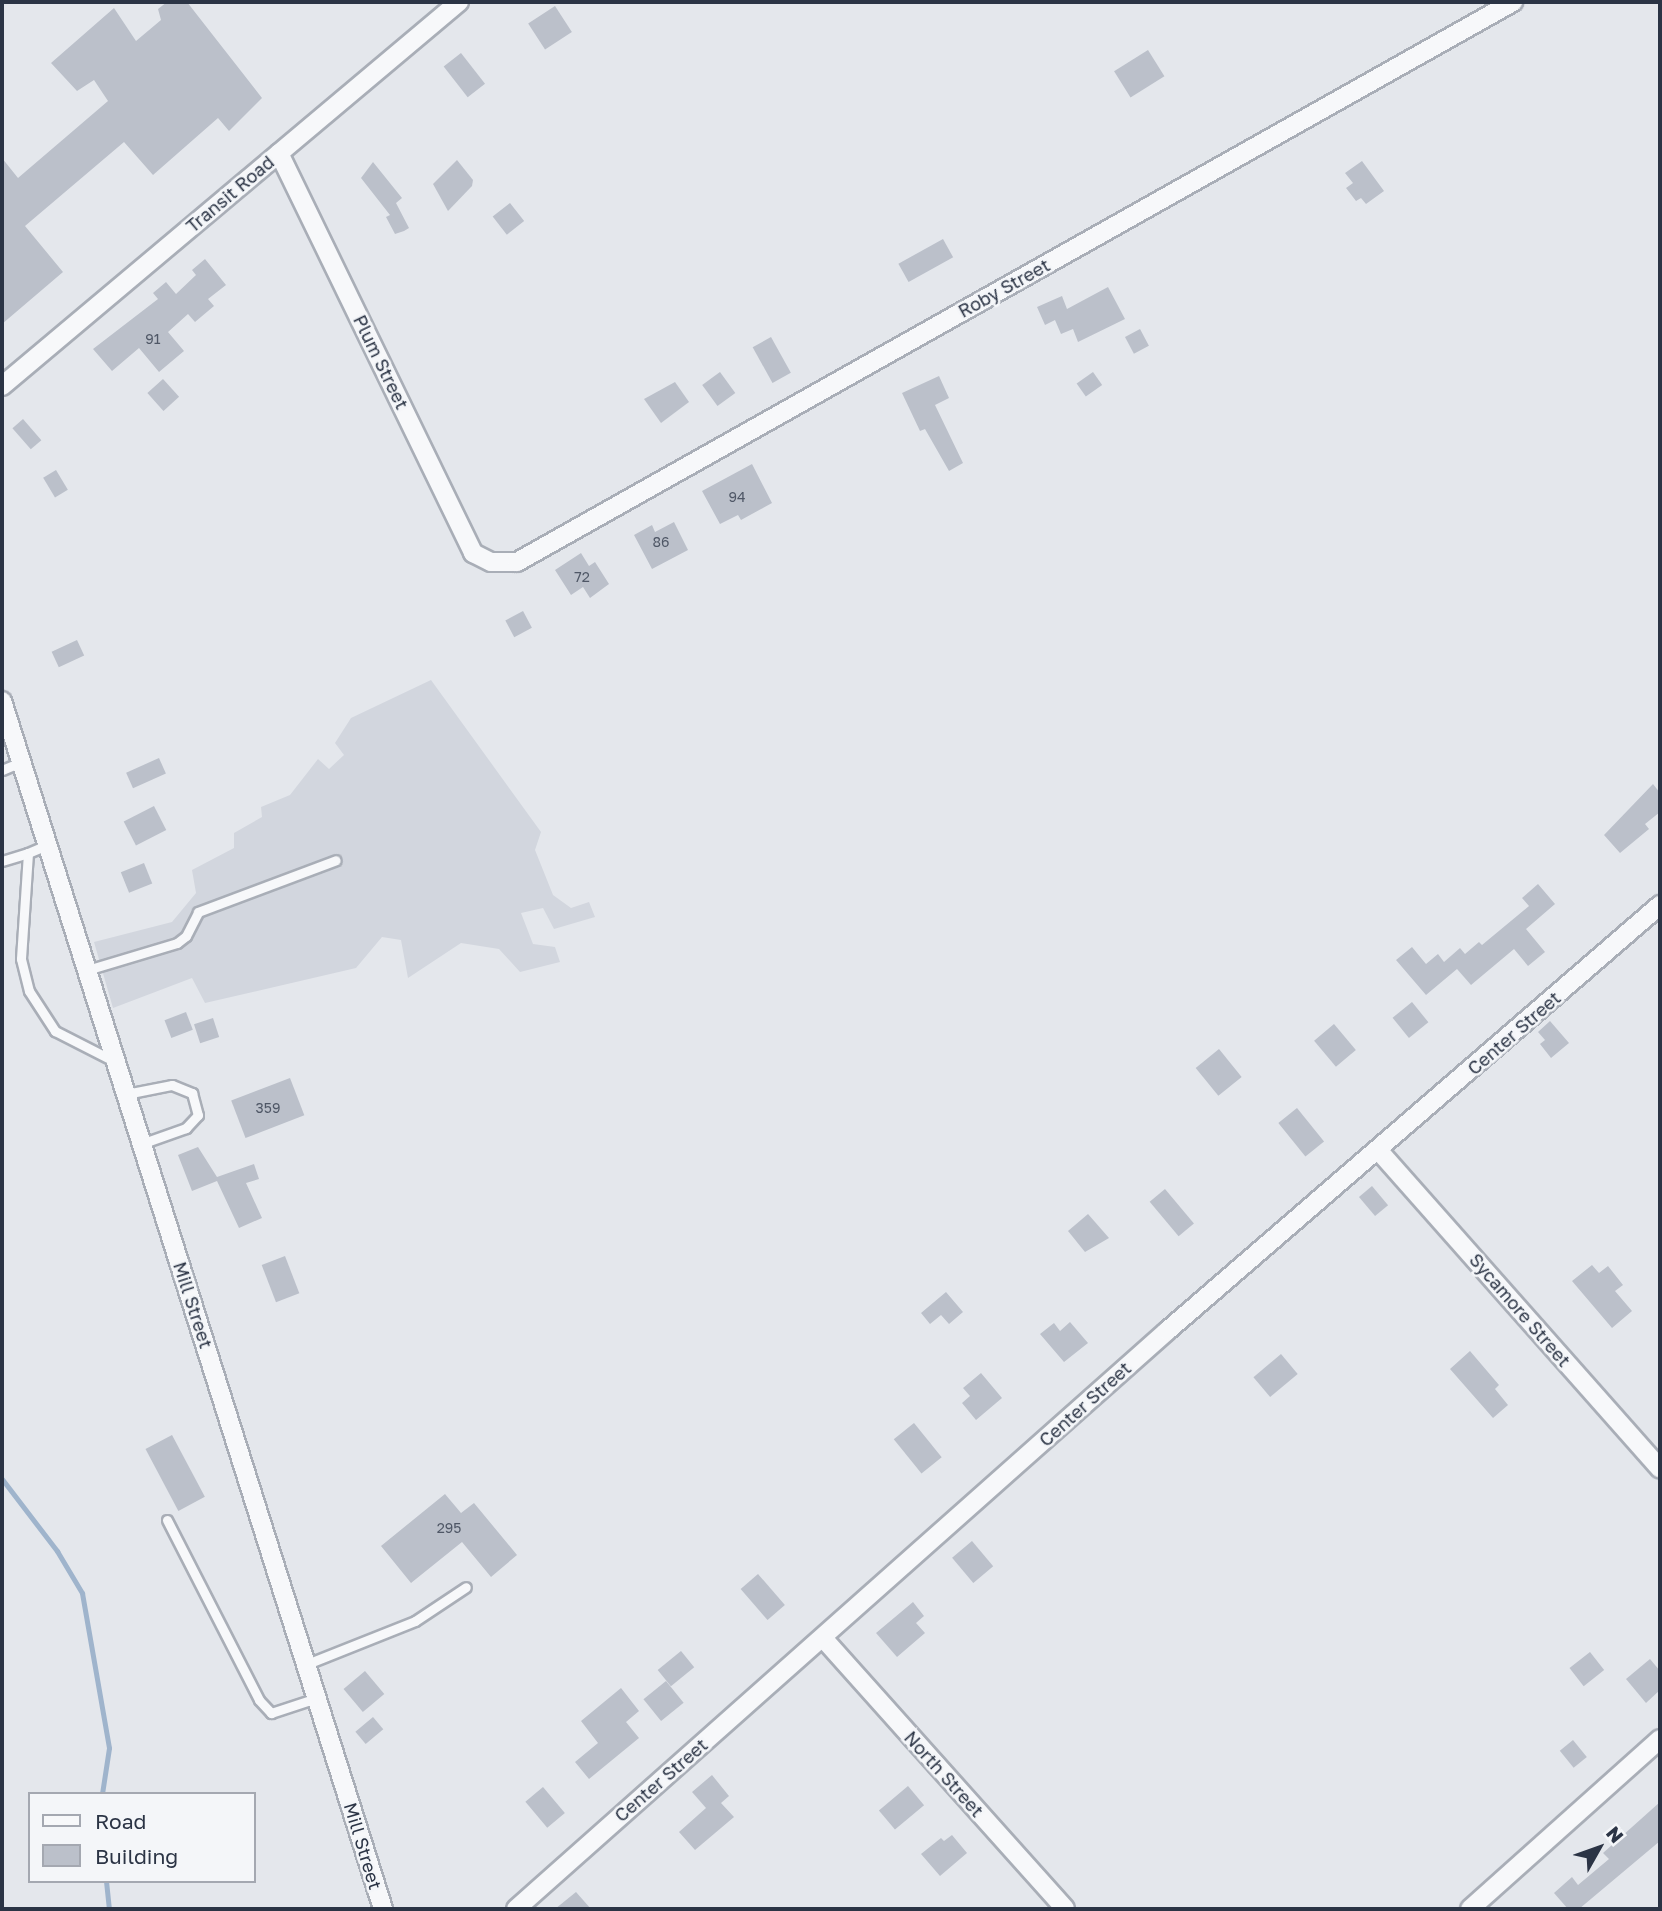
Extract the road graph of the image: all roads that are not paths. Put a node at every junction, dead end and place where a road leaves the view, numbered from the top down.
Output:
1 (459, 2) edge
2 (1513, 2) edge
3 (279, 153) junction
4 (2, 386) edge
5 (491, 562) joint
6 (2, 701) edge
7 (21, 762) junction
8 (2, 770) edge
9 (47, 845) junction
10 (28, 853) junction
11 (336, 860) dead end
12 (2, 861) edge
13 (1660, 905) edge
14 (87, 970) junction
15 (115, 1062) junction
16 (126, 1094) junction
17 (142, 1144) junction
18 (1380, 1151) junction
19 (1660, 1469) edge
20 (167, 1520) dead end
21 (466, 1587) dead end
22 (823, 1638) junction
23 (307, 1664) junction
24 (317, 1698) junction
25 (1660, 1739) edge
26 (383, 1909) edge
27 (516, 1909) edge
28 (1065, 1909) edge
29 (1470, 1909) edge

1 - 3 street, Transit Road
2 - 5 street, Roby Street
3 - 4 street, Transit Road
3 - 5 street, Plum Street
6 - 7 street, Mill Street
7 - 8 lane
7 - 9 street, Mill Street
9 - 10 lane
9 - 14 street, Mill Street
10 - 12 lane
10 - 15 lane
11 - 14 lane
13 - 18 street, Center Street
14 - 15 street, Mill Street
15 - 16 street, Mill Street
16 - 17 street, Mill Street
16 - 17 lane
17 - 23 street, Mill Street
18 - 19 street, Sycamore Street
18 - 22 street, Center Street
20 - 24 lane
21 - 23 lane
22 - 27 street, Center Street
22 - 28 street, North Street
23 - 24 street, Mill Street
24 - 26 street, Mill Street
25 - 29 street

